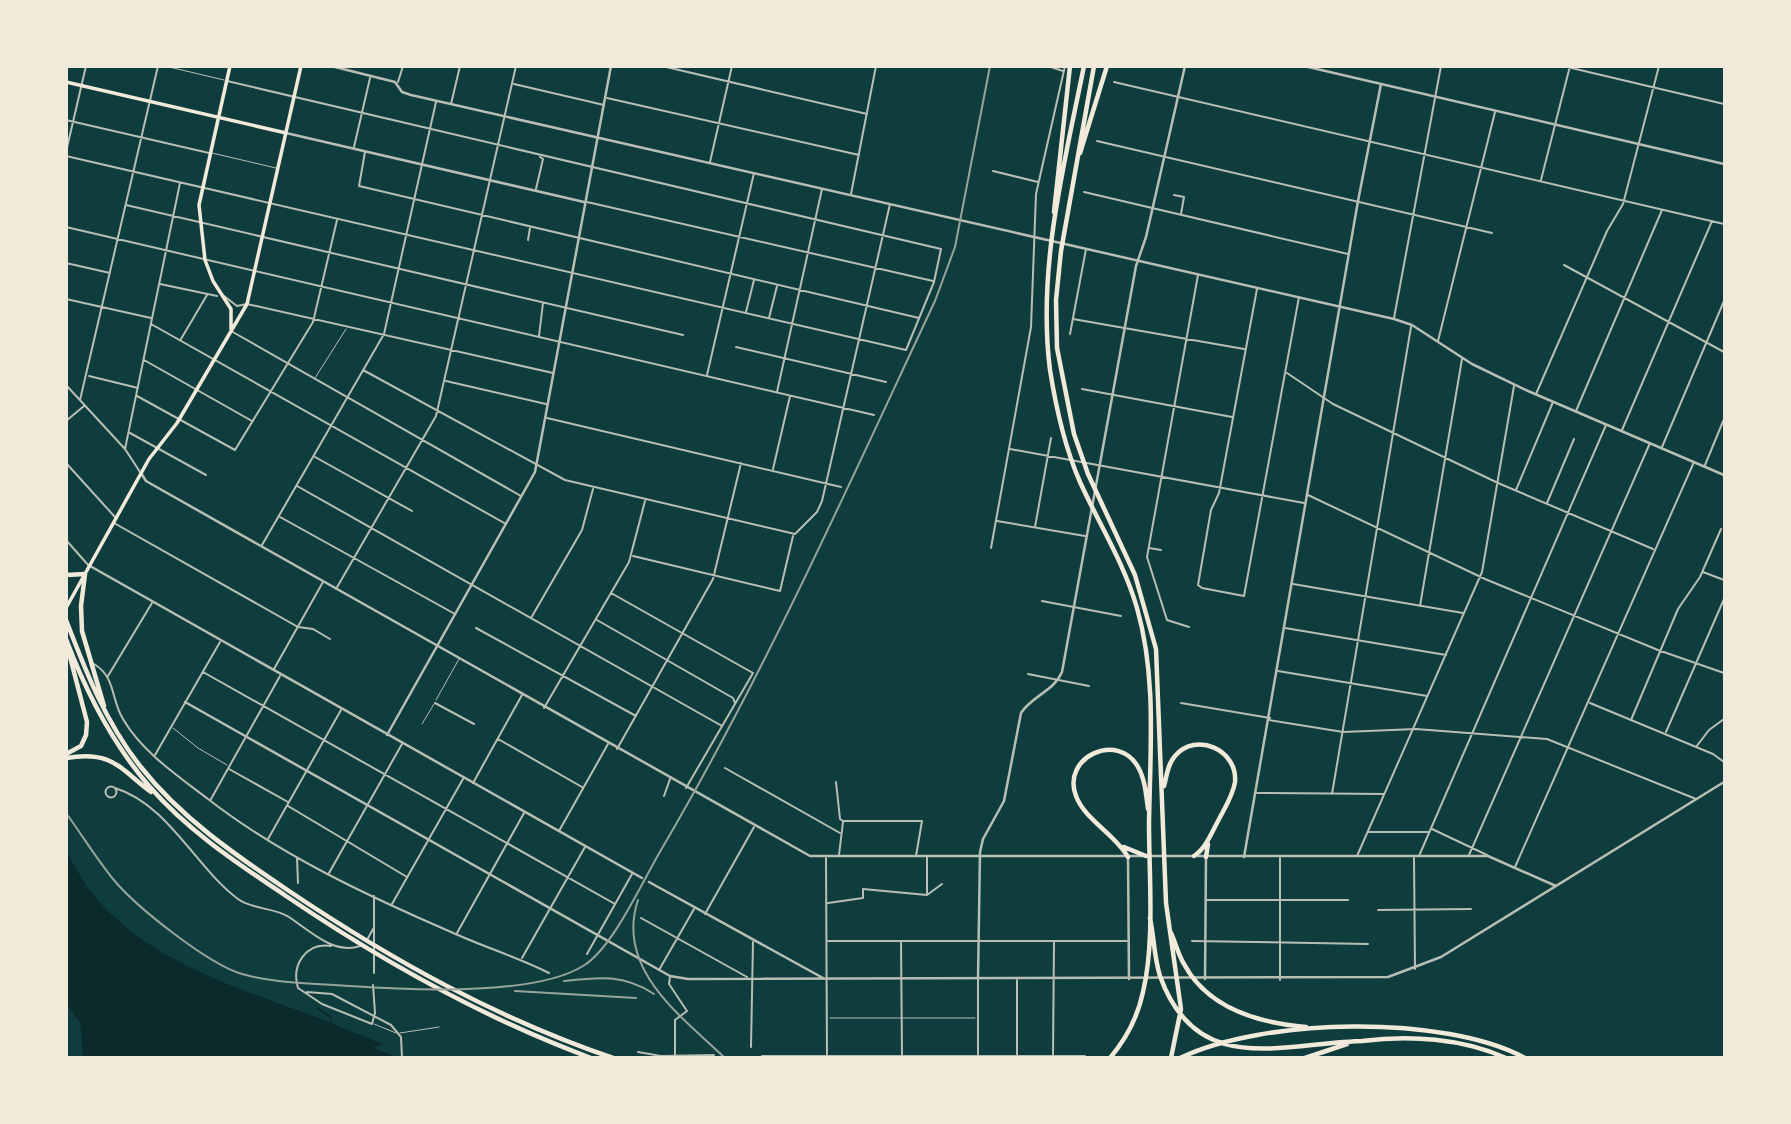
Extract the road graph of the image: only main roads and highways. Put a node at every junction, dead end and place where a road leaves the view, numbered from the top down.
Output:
1 (230, 66) edge
2 (301, 66) edge
3 (1068, 66) edge
4 (1084, 66) edge
5 (1094, 66) edge
6 (1107, 66) edge
7 (66, 82) edge
8 (218, 117) junction
9 (286, 133) junction
10 (1072, 185) junction
11 (1052, 235) junction
12 (230, 330) junction
13 (85, 574) junction
14 (66, 575) edge
15 (66, 608) edge
16 (66, 620) edge
17 (67, 640) edge
18 (79, 671) junction
19 (105, 710) junction
20 (66, 756) edge
21 (1163, 790) junction
22 (162, 801) junction
23 (1149, 821) junction
24 (1209, 840) junction
25 (1119, 844) junction
26 (1146, 856) road end
27 (1194, 856) road end
28 (1128, 857) road end
29 (1206, 857) road end
30 (1149, 917) junction
31 (1169, 928) junction
32 (1324, 1028) junction
33 (1431, 1031) junction
34 (1364, 1041) junction
35 (1172, 1055) edge
36 (591, 1058) edge
37 (613, 1058) edge
38 (1110, 1058) edge
39 (1182, 1058) edge
40 (1305, 1058) edge
41 (1506, 1058) edge
42 (1524, 1058) edge

1 - 8 main road
2 - 9 main road
3 - 11 highway
4 - 11 highway
5 - 10 highway
6 - 10 highway
7 - 8 main road
8 - 9 main road
8 - 12 main road
9 - 12 main road
10 - 21 highway
11 - 23 highway
12 - 13 main road
13 - 14 highway
13 - 15 main road
13 - 19 highway
16 - 18 highway
17 - 18 highway
18 - 19 highway
18 - 20 highway
18 - 22 highway
19 - 37 highway
20 - 22 highway
21 - 24 highway
21 - 31 highway
22 - 36 highway
23 - 25 highway
23 - 30 highway
24 - 27 highway
24 - 29 highway
25 - 26 highway
25 - 28 highway
30 - 34 highway
30 - 38 highway
31 - 32 highway
31 - 35 highway
32 - 33 highway
32 - 39 highway
33 - 39 highway
33 - 42 highway
34 - 40 highway
34 - 41 highway

